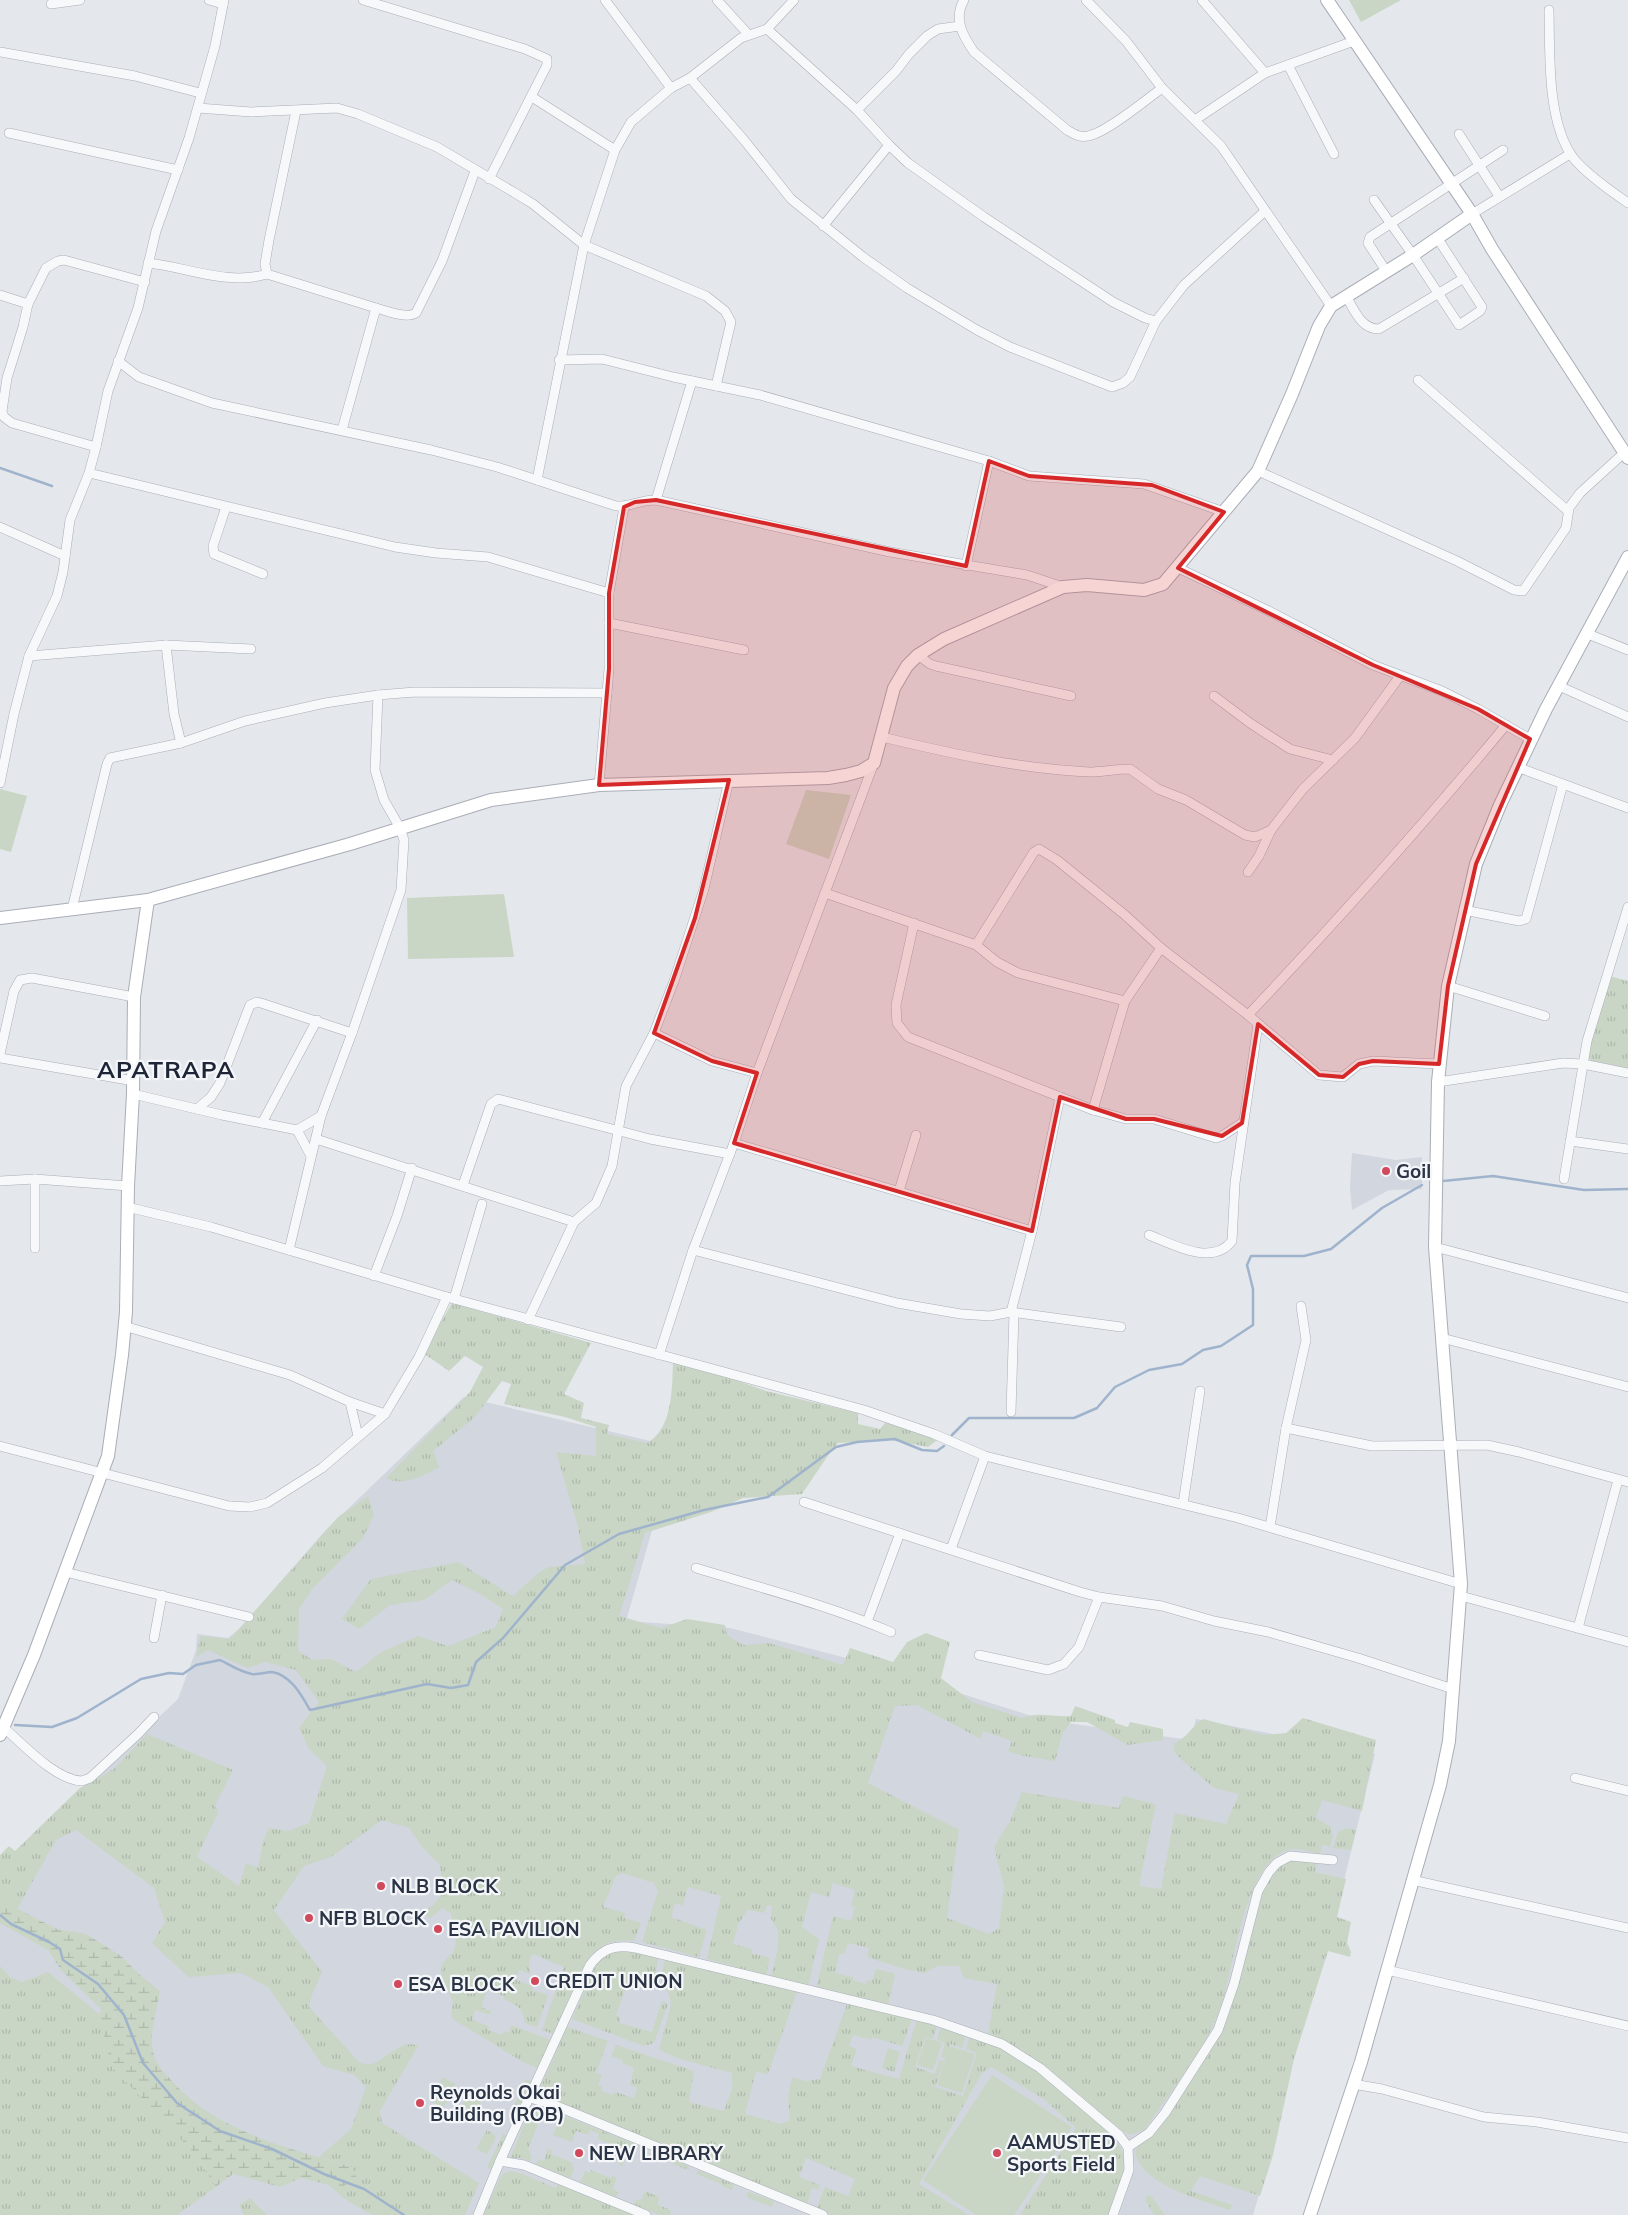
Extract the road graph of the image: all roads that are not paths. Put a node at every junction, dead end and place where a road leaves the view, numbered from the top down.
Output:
1 (80, 0) edge
2 (209, 0) edge
3 (362, 0) edge
4 (605, 0) edge
5 (717, 0) edge
6 (794, 0) edge
7 (964, 0) edge
8 (1202, 0) edge
9 (1327, 0) edge
10 (223, 2) edge
11 (1091, 2) edge
12 (51, 4) dead end
13 (1548, 10) dead end
14 (960, 26) junction
15 (767, 29) junction
16 (748, 34) junction
17 (1354, 41) junction
18 (0, 52) edge
19 (1288, 65) junction
20 (1265, 73) junction
21 (690, 78) junction
22 (671, 88) junction
23 (1162, 88) junction
24 (200, 93) junction
25 (532, 97) junction
26 (198, 108) junction
27 (857, 110) junction
28 (296, 111) junction
29 (1195, 120) junction
30 (9, 133) dead end
31 (1459, 134) dead end
32 (889, 145) junction
33 (615, 150) junction
34 (1503, 150) dead end
35 (1334, 154) dead end
36 (1570, 154) junction
37 (1479, 166) junction
38 (178, 170) junction
39 (475, 171) junction
40 (489, 179) junction
41 (1451, 184) junction
42 (1499, 196) junction
43 (1374, 200) dead end
44 (1628, 202) edge
45 (1265, 211) junction
46 (1472, 214) junction
47 (1392, 225) junction
48 (823, 226) junction
49 (1438, 239) junction
50 (584, 245) junction
51 (1413, 255) junction
52 (148, 263) junction
53 (1386, 271) junction
54 (267, 274) junction
55 (1464, 278) junction
56 (145, 282) junction
57 (1439, 294) junction
58 (0, 295) edge
59 (1346, 296) junction
60 (28, 304) junction
61 (1331, 306) junction
62 (376, 308) junction
63 (1156, 321) junction
64 (559, 360) junction
65 (118, 361) junction
66 (3, 378) edge
67 (1418, 380) dead end
68 (692, 381) junction
69 (716, 386) junction
70 (342, 430) junction
71 (96, 447) junction
72 (1626, 455) edge
73 (989, 460) junction
74 (1258, 471) junction
75 (89, 473) junction
76 (537, 480) junction
77 (656, 500) junction
78 (226, 507) junction
79 (624, 507) junction
80 (1568, 511) junction
81 (1224, 512) junction
82 (0, 526) edge
83 (65, 556) junction
84 (1628, 557) edge
85 (966, 566) junction
86 (1178, 568) junction
87 (263, 574) dead end
88 (1063, 587) junction
89 (609, 593) junction
90 (610, 623) junction
91 (1588, 634) junction
92 (166, 645) junction
93 (252, 649) dead end
94 (744, 650) dead end
95 (1628, 650) edge
96 (918, 655) junction
97 (29, 656) junction
98 (1400, 676) junction
99 (1559, 686) junction
100 (607, 693) junction
101 (378, 695) junction
102 (1071, 696) dead end
103 (1214, 696) dead end
104 (1628, 717) edge
105 (1506, 725) junction
106 (882, 737) junction
107 (1530, 739) junction
108 (181, 743) junction
109 (1333, 760) junction
110 (874, 763) junction
111 (1517, 767) junction
112 (729, 780) junction
113 (0, 781) edge
114 (599, 784) junction
115 (1563, 784) junction
116 (1628, 808) edge
117 (400, 828) junction
118 (1271, 830) junction
119 (1248, 872) dead end
120 (825, 892) junction
121 (148, 900) junction
122 (1628, 907) edge
123 (72, 909) junction
124 (1464, 910) junction
125 (0, 918) edge
126 (914, 923) junction
127 (976, 945) junction
128 (1161, 948) junction
129 (1448, 986) junction
130 (134, 997) junction
131 (1125, 1001) junction
132 (1248, 1015) junction
133 (1545, 1016) dead end
134 (317, 1020) junction
135 (1258, 1024) junction
136 (352, 1033) junction
137 (654, 1033) junction
138 (0, 1054) edge
139 (0, 1058) edge
140 (1439, 1064) junction
141 (1583, 1064) junction
142 (1628, 1073) edge
143 (757, 1074) junction
144 (1438, 1082) junction
145 (134, 1087) junction
146 (1060, 1097) junction
147 (197, 1109) junction
148 (1093, 1110) junction
149 (321, 1116) junction
150 (262, 1123) junction
151 (1242, 1123) junction
152 (297, 1130) junction
153 (619, 1130) junction
154 (916, 1135) dead end
155 (316, 1138) junction
156 (1570, 1141) junction
157 (734, 1143) junction
158 (1628, 1149) edge
159 (730, 1154) junction
160 (311, 1156) junction
161 (412, 1168) junction
162 (35, 1179) junction
163 (1564, 1179) dead end
164 (0, 1181) edge
165 (464, 1184) junction
166 (128, 1186) junction
167 (899, 1191) junction
168 (482, 1204) dead end
169 (127, 1207) junction
170 (574, 1222) junction
171 (1032, 1230) junction
172 (1149, 1235) dead end
173 (1435, 1247) junction
174 (35, 1248) dead end
175 (289, 1250) junction
176 (693, 1250) junction
177 (374, 1276) junction
178 (450, 1298) junction
179 (1628, 1298) edge
180 (1301, 1306) dead end
181 (1013, 1312) junction
182 (528, 1320) junction
183 (124, 1326) junction
184 (1121, 1327) dead end
185 (1442, 1338) junction
186 (659, 1355) junction
187 (1628, 1387) edge
188 (1200, 1391) dead end
189 (350, 1402) junction
190 (1012, 1412) dead end
191 (385, 1414) junction
192 (1286, 1428) junction
193 (358, 1436) junction
194 (0, 1446) edge
195 (1452, 1446) junction
196 (985, 1456) junction
197 (102, 1473) junction
198 (1618, 1480) junction
199 (1628, 1482) edge
200 (804, 1502) dead end
201 (1182, 1504) junction
202 (1270, 1527) junction
203 (900, 1533) junction
204 (952, 1549) junction
205 (696, 1568) dead end
206 (65, 1572) junction
207 (1461, 1590) junction
208 (162, 1596) junction
209 (1099, 1597) junction
210 (249, 1617) dead end
211 (867, 1622) junction
212 (1578, 1628) junction
213 (891, 1632) dead end
214 (154, 1638) dead end
215 (1628, 1642) edge
216 (979, 1655) dead end
217 (1454, 1689) junction
218 (154, 1717) dead end
219 (2, 1731) edge
220 (1574, 1778) dead end
221 (1628, 1792) edge
222 (1333, 1860) dead end
223 (1412, 1880) junction
224 (1628, 1927) edge
225 (1387, 1970) junction
226 (1628, 2026) edge
227 (1354, 2084) junction
228 (530, 2098) junction
229 (1628, 2138) edge
230 (1128, 2147) junction
231 (500, 2161) junction
232 (478, 2215) edge
233 (646, 2215) edge
234 (823, 2215) edge
235 (1113, 2215) edge
236 (1310, 2215) edge

1 - 12 street
2 - 10 street
3 - 25 street
4 - 22 street
5 - 16 street
6 - 15 street
7 - 14 street
8 - 20 street
9 - 17 street
10 - 24 street
11 - 23 street
13 - 36 street
14 - 23 street
14 - 27 street
15 - 16 street
15 - 27 street
16 - 21 street
17 - 19 street
17 - 41 street
18 - 24 street
19 - 20 street
19 - 35 street
20 - 29 street
21 - 22 street
21 - 48 street
22 - 33 street
23 - 29 street
24 - 26 street
25 - 33 street
25 - 40 street
26 - 28 street
26 - 38 street
27 - 32 street
28 - 39 street
28 - 54 street
29 - 45 street
30 - 38 street
31 - 37 street
32 - 48 street
32 - 63 street
33 - 50 street
34 - 37 street
36 - 42 street
36 - 44 street
37 - 41 street
37 - 42 street
38 - 52 street
39 - 40 street
39 - 62 street
40 - 50 street
41 - 46 street
41 - 47 street
42 - 46 street
43 - 47 street
45 - 61 street
45 - 63 street
46 - 49 street
46 - 72 street
47 - 51 street
47 - 53 street
48 - 63 street
49 - 51 street
49 - 55 street
50 - 64 street
50 - 69 street
51 - 53 street
51 - 57 street
52 - 54 street
52 - 56 street
53 - 59 street
54 - 62 street
55 - 57 street
55 - 57 street
56 - 60 street
56 - 65 street
57 - 59 street
58 - 60 street
59 - 61 street
60 - 66 street
61 - 74 street
62 - 70 street
64 - 68 street
64 - 76 street
65 - 70 street
65 - 71 street
66 - 71 street
67 - 80 street
68 - 69 street
68 - 77 street
69 - 73 street
70 - 76 street
71 - 75 street
72 - 80 street
73 - 81 street
73 - 85 street
74 - 80 street
74 - 81 street
75 - 78 street
75 - 83 street
76 - 79 street
77 - 79 street
77 - 85 street
78 - 87 street
78 - 89 street
79 - 89 street
81 - 86 street
82 - 83 street
83 - 97 street
84 - 91 street
85 - 88 street
86 - 88 street
86 - 98 street
88 - 96 street
89 - 90 street
90 - 94 street
90 - 100 street
91 - 95 street
91 - 99 street
92 - 93 street
92 - 97 street
92 - 108 street
96 - 102 street
96 - 106 street
97 - 113 street
98 - 105 street
98 - 109 street
99 - 104 street
99 - 107 street
100 - 101 street
100 - 114 street
101 - 108 street
101 - 117 street
103 - 109 street
105 - 107 street
105 - 132 street
106 - 110 street
106 - 118 street
107 - 111 street
108 - 123 street
109 - 118 street
110 - 112 street
110 - 120 street
111 - 115 street
111 - 124 street
112 - 114 street
112 - 137 street
114 - 117 street
115 - 116 street
115 - 124 street
117 - 121 street
117 - 136 street
118 - 119 street
120 - 126 street
120 - 143 street
121 - 123 street
121 - 130 street
122 - 141 street
123 - 125 street
124 - 129 street
126 - 127 street
126 - 146 street
127 - 128 street
127 - 131 street
128 - 131 street
128 - 132 street
129 - 133 street
129 - 140 street
130 - 138 street
130 - 145 street
131 - 148 street
132 - 135 street
134 - 136 street
134 - 147 street
134 - 150 street
135 - 140 street
135 - 151 street
136 - 149 street
137 - 143 street
137 - 153 street
139 - 145 street
140 - 144 street
141 - 142 street
141 - 144 street
141 - 156 street
143 - 157 street
144 - 173 street
145 - 147 street
145 - 166 street
146 - 148 street
146 - 171 street
147 - 150 street
148 - 151 street
149 - 152 street
149 - 155 street
150 - 152 street
151 - 172 street
152 - 160 street
153 - 159 street
153 - 165 street
153 - 170 street
154 - 167 street
155 - 160 street
155 - 161 street
156 - 158 street
156 - 163 street
157 - 159 street
157 - 167 street
159 - 176 street
160 - 175 street
161 - 165 street
161 - 177 street
162 - 164 street
162 - 166 street
162 - 174 street
165 - 170 street
166 - 169 street
167 - 171 street
168 - 178 street
169 - 175 street
169 - 183 street
170 - 182 street
171 - 181 street
173 - 179 street
173 - 185 street
175 - 177 street
176 - 181 street
176 - 186 street
177 - 178 street
178 - 182 street
178 - 191 street
180 - 192 street
181 - 184 street
181 - 190 street
182 - 186 street
183 - 189 street
183 - 197 street
185 - 187 street
185 - 195 street
186 - 196 street
188 - 201 street
189 - 191 street
189 - 193 street
191 - 193 street
192 - 195 street
192 - 202 street
193 - 197 street
194 - 197 street
195 - 198 street
195 - 207 street
196 - 201 street
196 - 204 street
197 - 206 street
198 - 199 street
198 - 212 street
200 - 203 street
201 - 202 street
202 - 207 street
203 - 204 street
203 - 211 street
204 - 209 street
205 - 211 street
206 - 208 street
206 - 219 street
207 - 212 street
207 - 217 street
208 - 210 street
208 - 214 street
209 - 216 street
209 - 217 street
211 - 213 street
212 - 215 street
217 - 223 street
218 - 219 street
220 - 221 street
222 - 230 street
223 - 224 street
223 - 225 street
225 - 226 street
225 - 227 street
227 - 229 street
227 - 236 street
228 - 230 street
228 - 231 street
228 - 234 street
230 - 235 street
231 - 232 street
231 - 233 street

